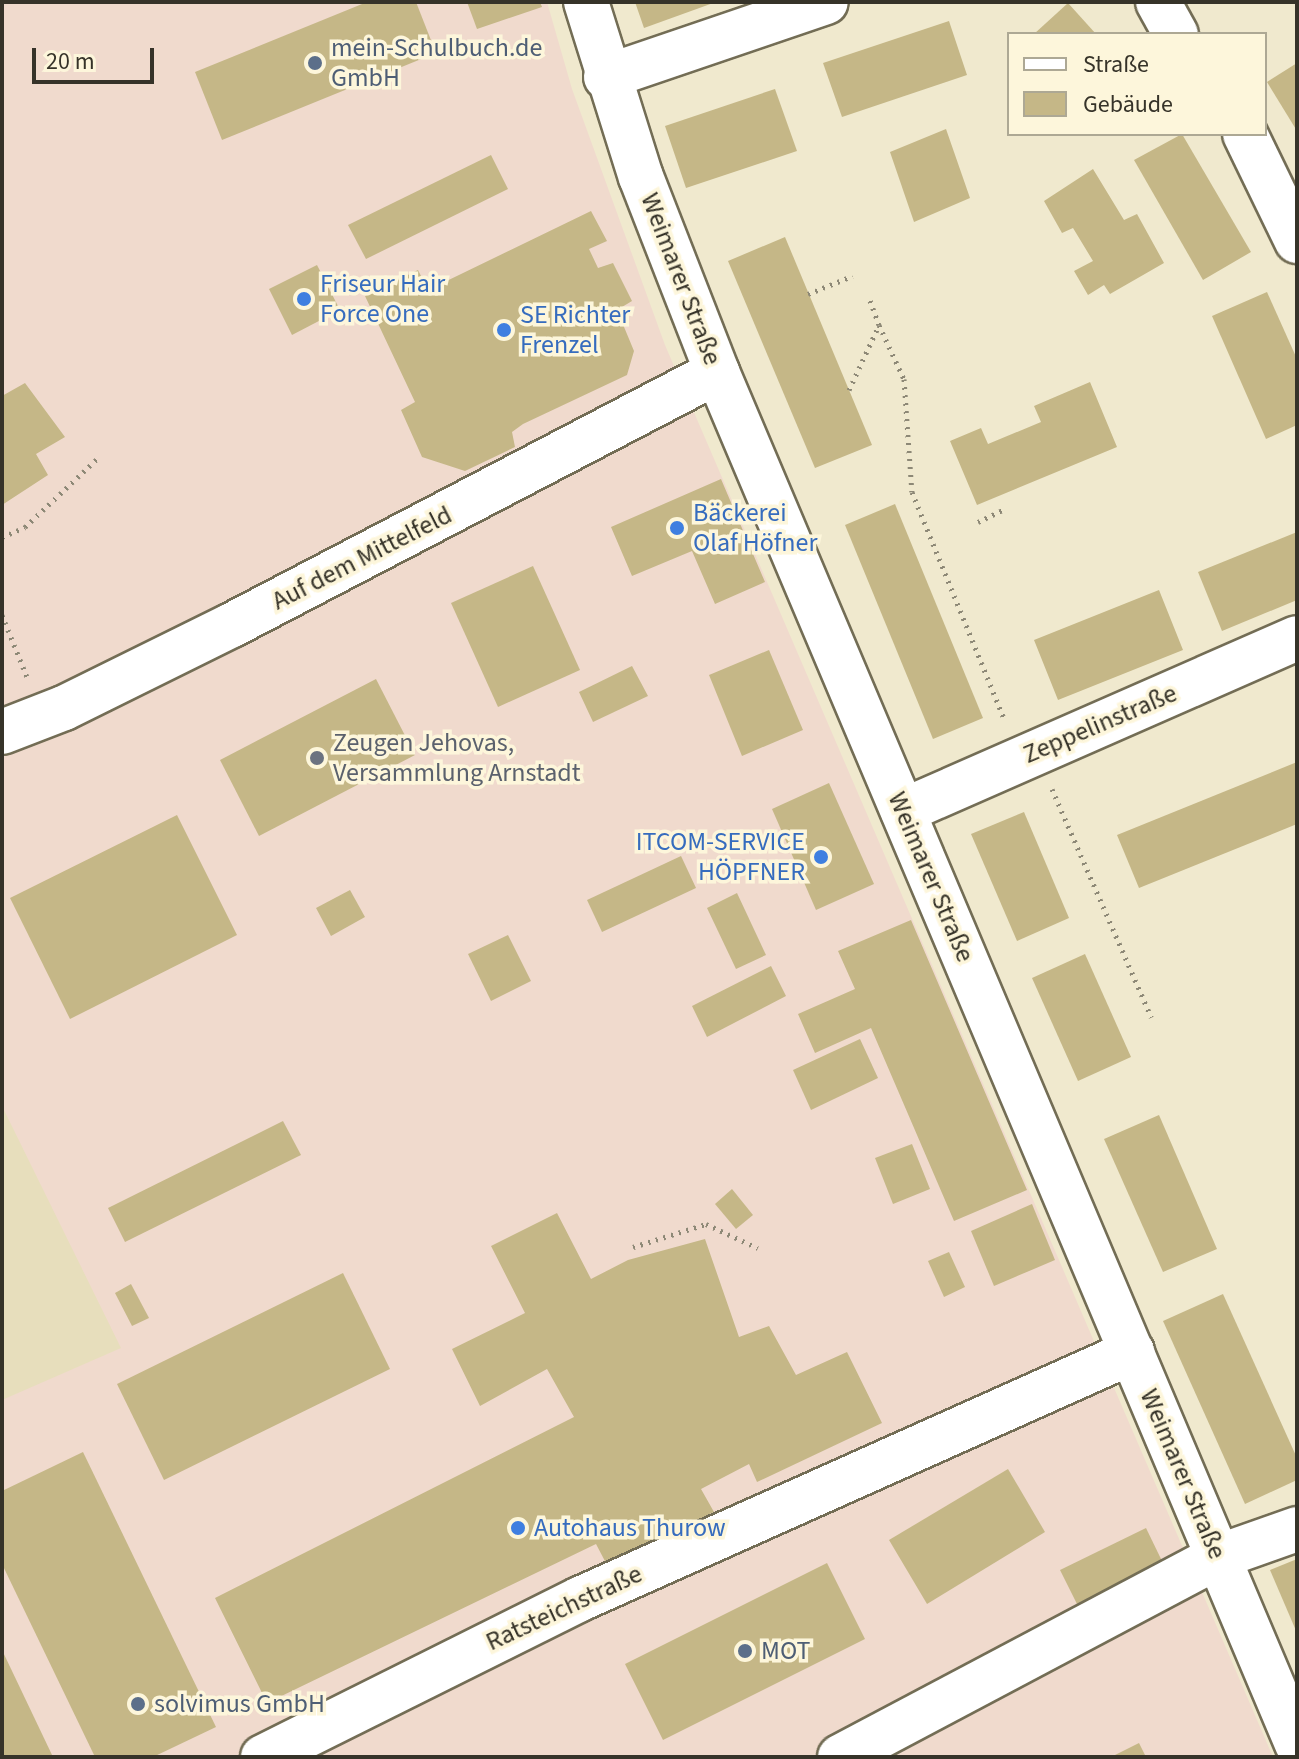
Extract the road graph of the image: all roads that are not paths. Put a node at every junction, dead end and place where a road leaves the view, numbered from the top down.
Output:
1 (586, 2) edge
2 (826, 2) edge
3 (1158, 2) edge
4 (1175, 32) edge
5 (606, 77) junction
6 (1246, 136) edge
7 (1297, 241) edge
8 (717, 372) junction
9 (1297, 638) edge
10 (2, 732) edge
11 (903, 811) junction
12 (1132, 1352) junction
13 (1297, 1529) edge
14 (1218, 1557) junction
15 (1297, 1744) edge
16 (263, 1757) edge
17 (840, 1757) edge

1 - 5 street, Weimarer Straße
2 - 5 street
3 - 4 street
5 - 8 street, Weimarer Straße
6 - 7 street
8 - 10 street, Auf dem Mittelfeld
8 - 11 street, Weimarer Straße
9 - 11 street, Zeppelinstraße
11 - 12 street, Weimarer Straße
12 - 14 street, Weimarer Straße
12 - 16 street, Ratsteichstraße
13 - 14 street
14 - 15 street, Weimarer Straße
14 - 17 street

